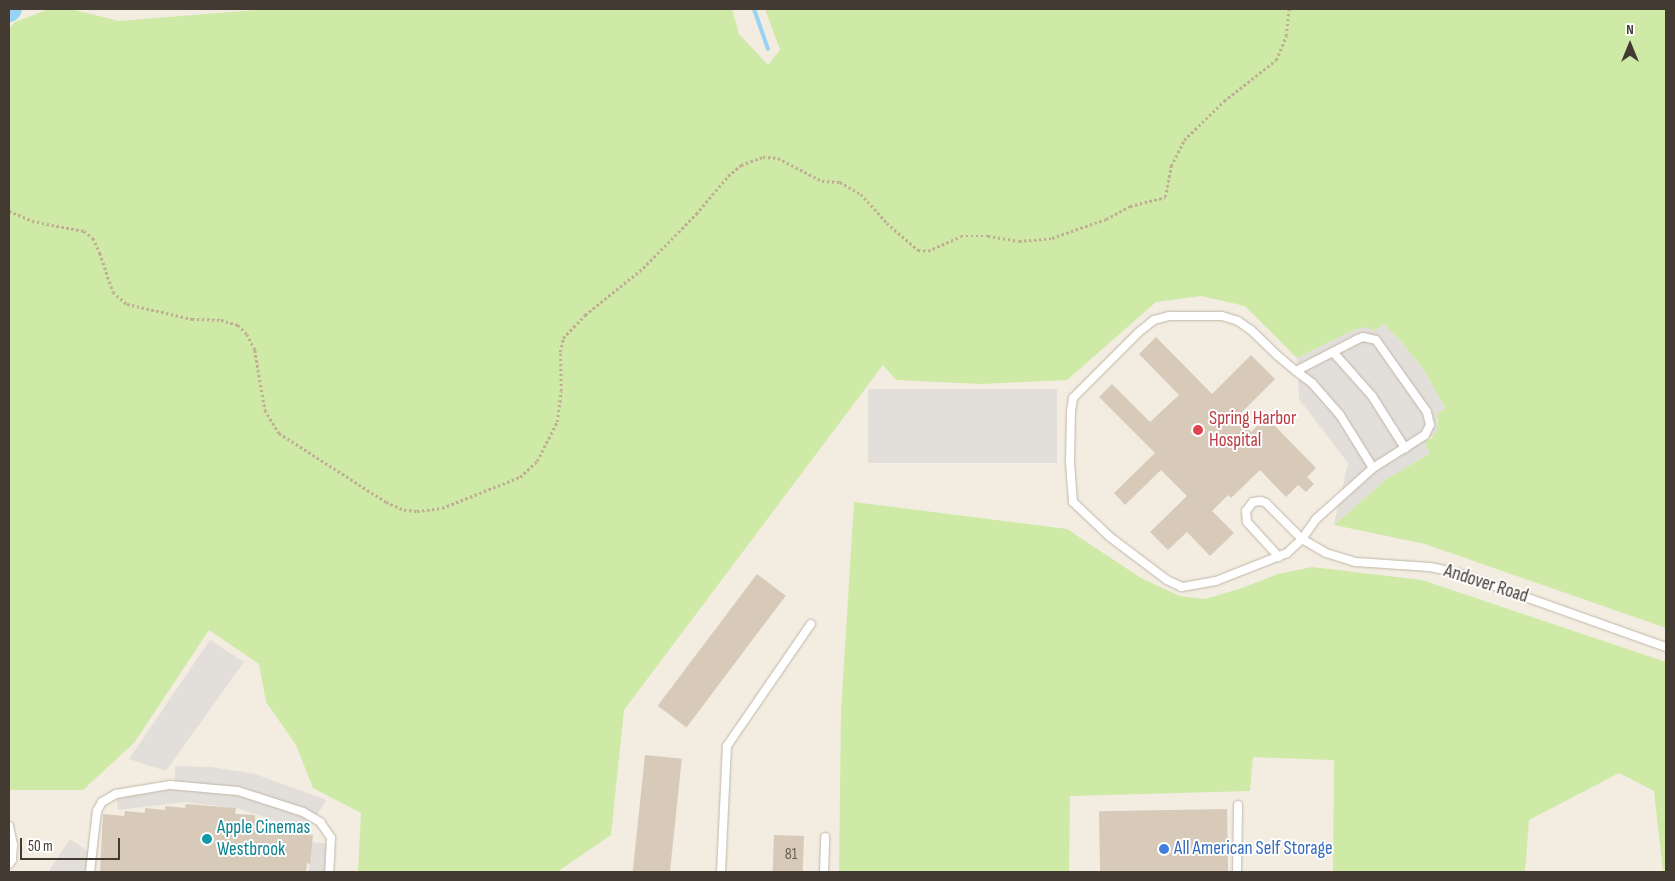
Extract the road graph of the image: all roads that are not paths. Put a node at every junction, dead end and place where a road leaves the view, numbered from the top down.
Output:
1 (1333, 352) junction
2 (1296, 371) junction
3 (1405, 448) junction
4 (1373, 468) junction
5 (1302, 539) junction
6 (1279, 557) junction
7 (811, 624) dead end
8 (1666, 647) edge
9 (1238, 805) dead end
10 (9, 826) edge
11 (825, 837) dead end
12 (9, 864) edge
13 (90, 872) edge
14 (329, 872) edge
15 (721, 872) edge
16 (824, 872) edge
17 (1237, 872) edge

1 - 2 lane
1 - 3 lane
1 - 3 lane
2 - 4 lane
2 - 6 lane
3 - 4 lane
4 - 5 lane
5 - 6 lane
5 - 6 lane, Andover Road
5 - 8 lane, Andover Road
7 - 15 lane
9 - 17 lane
10 - 12 lane
11 - 16 lane
13 - 14 lane

